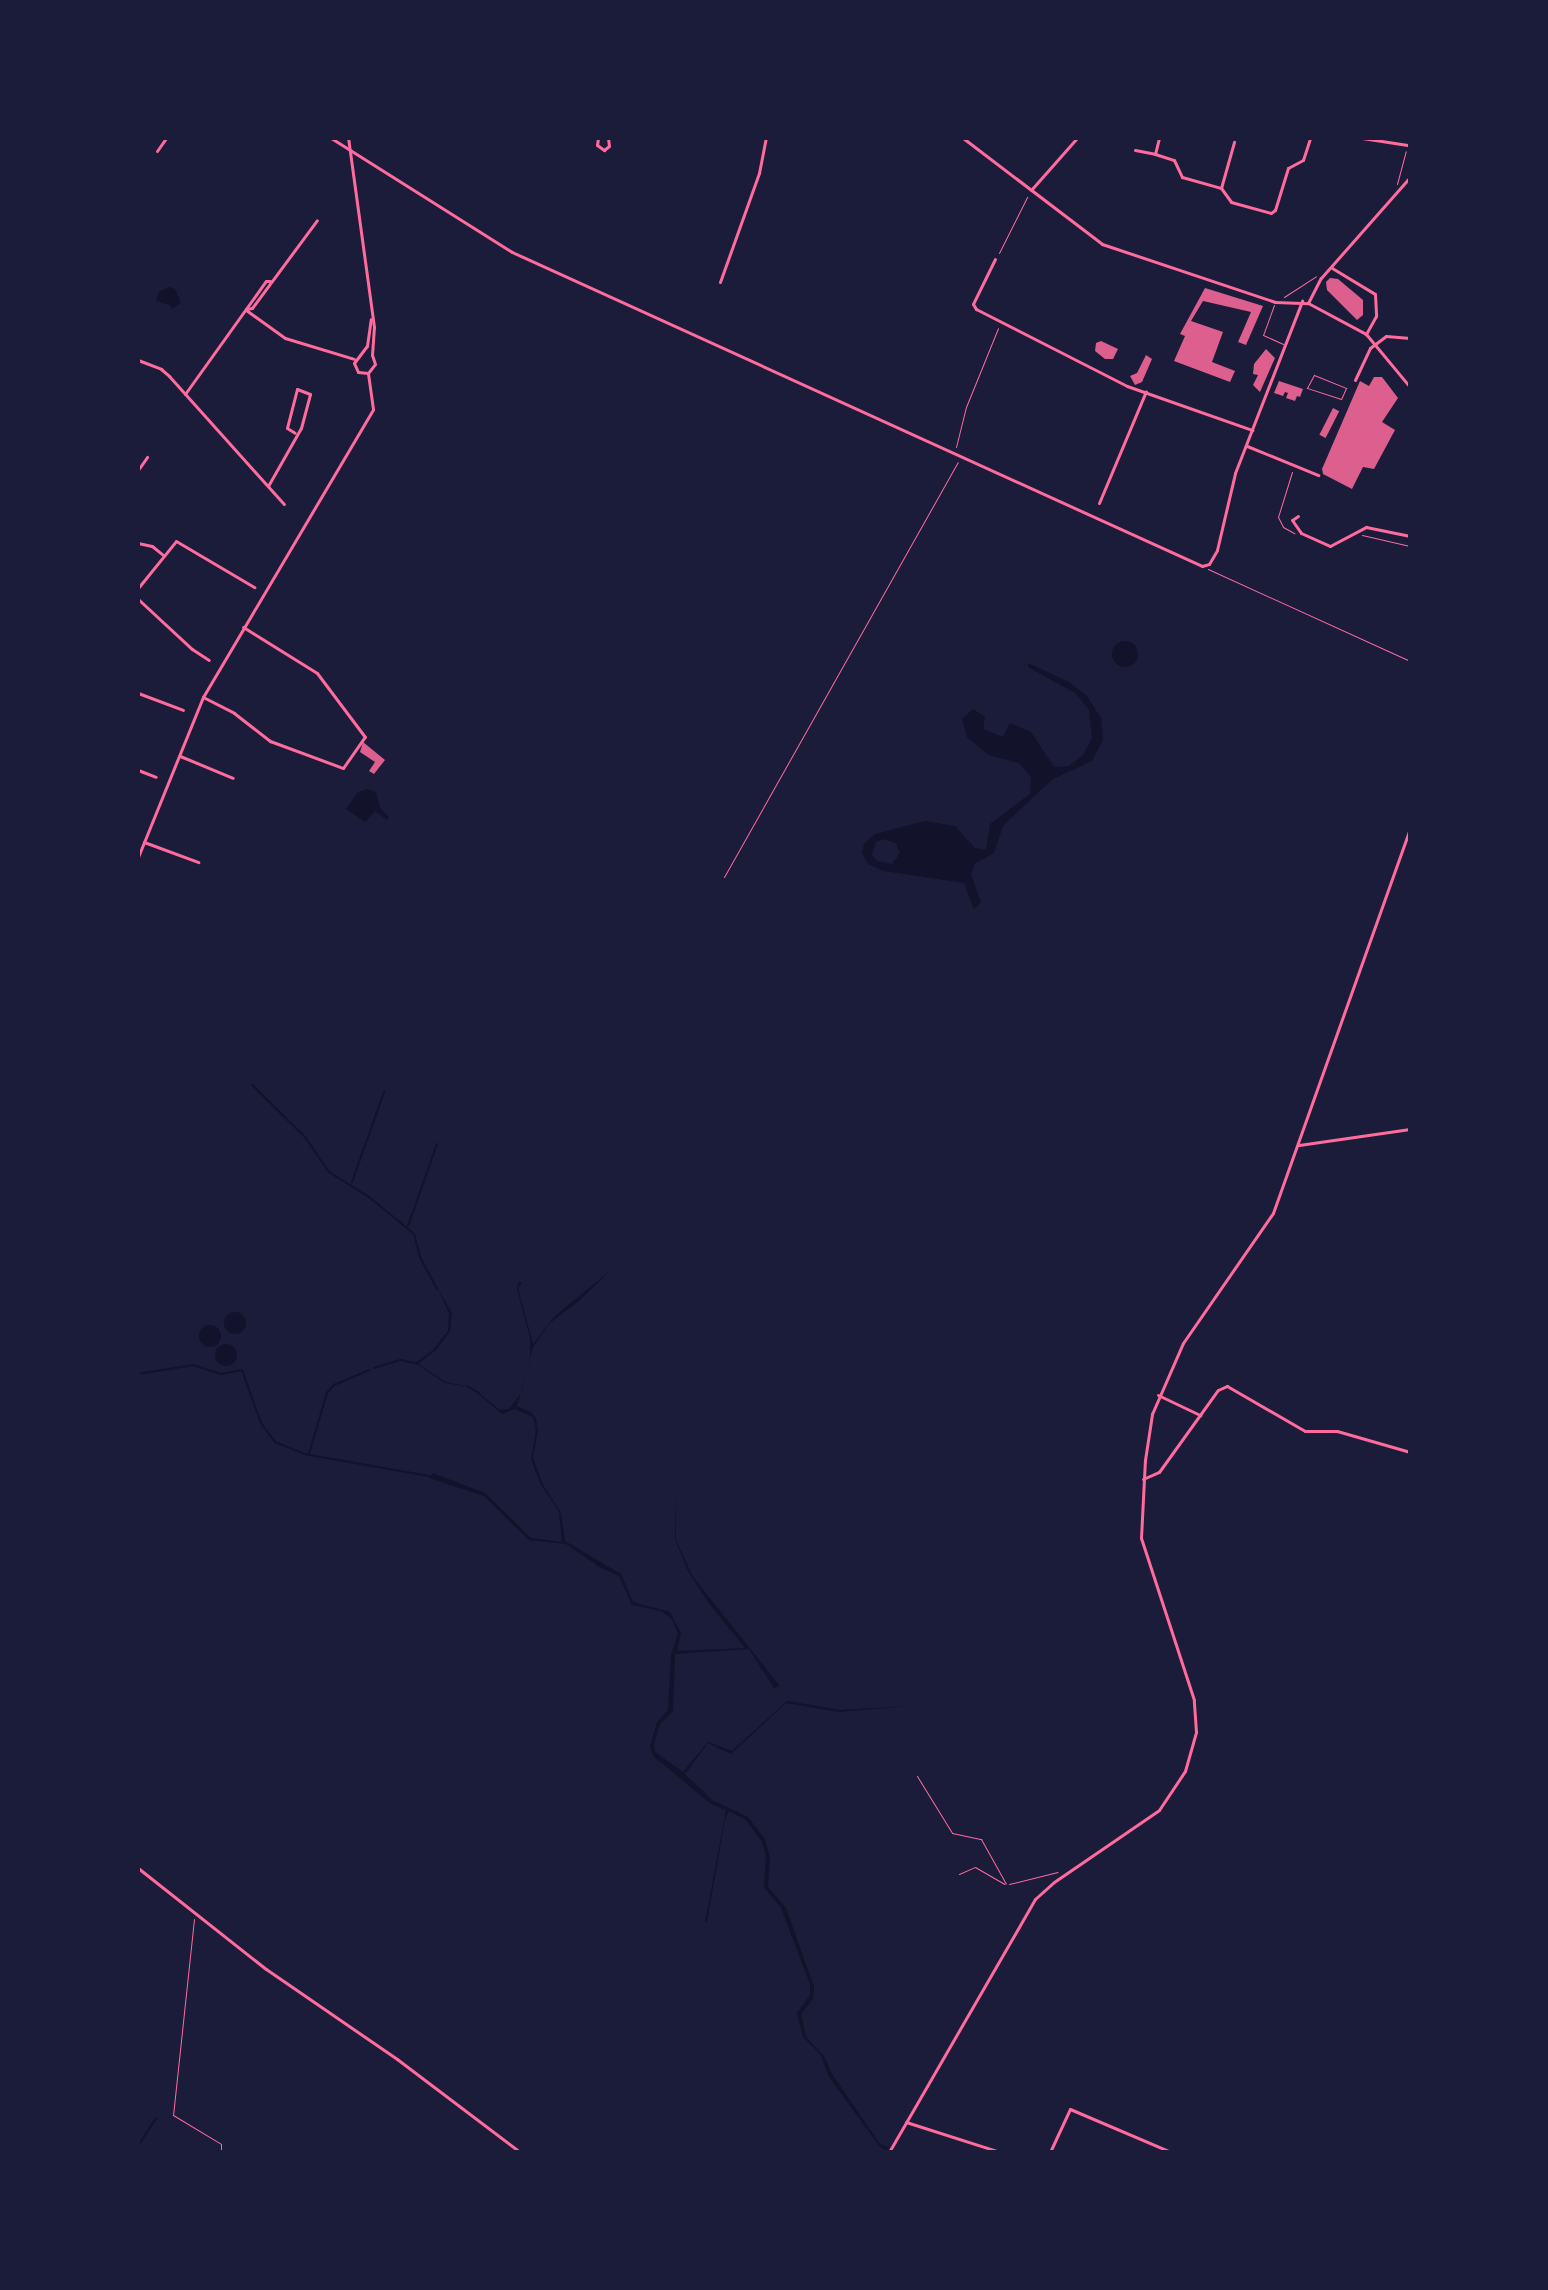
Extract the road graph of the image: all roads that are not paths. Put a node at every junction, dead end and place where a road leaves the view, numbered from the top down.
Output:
1 (166, 138) edge
2 (331, 138) edge
3 (348, 138) edge
4 (608, 138) edge
5 (766, 138) edge
6 (963, 138) edge
7 (1077, 138) edge
8 (1159, 138) edge
9 (1310, 138) edge
10 (1362, 138) edge
11 (1408, 138) edge
12 (596, 139) edge
13 (1234, 142) dead end
14 (1408, 146) edge
15 (1135, 150) dead end
16 (157, 151) dead end
17 (350, 152) junction
18 (1155, 154) junction
19 (1410, 177) edge
20 (1221, 188) junction
21 (1031, 190) junction
22 (317, 220) dead end
23 (995, 259) road end
24 (1332, 268) junction
25 (720, 282) dead end
26 (1302, 301) junction
27 (1275, 302) junction
28 (1308, 303) junction
29 (246, 309) junction
30 (372, 315) junction
31 (1366, 334) junction
32 (1407, 338) dead end
33 (1285, 345) junction
34 (1375, 345) junction
35 (364, 352) junction
36 (372, 355) junction
37 (354, 359) junction
38 (138, 360) edge
39 (368, 373) junction
40 (1355, 380) dead end
41 (1410, 387) edge
42 (1346, 388) joint
43 (1146, 391) junction
44 (185, 394) junction
45 (1252, 430) junction
46 (295, 433) junction
47 (1247, 446) junction
48 (147, 457) dead end
49 (138, 470) edge
50 (1318, 475) dead end
51 (268, 486) junction
52 (1099, 503) dead end
53 (284, 504) dead end
54 (1298, 516) dead end
55 (1292, 520) junction
56 (1286, 524) dead end
57 (1410, 536) edge
58 (138, 543) edge
59 (163, 555) junction
60 (254, 587) dead end
61 (138, 588) edge
62 (138, 599) edge
63 (243, 627) junction
64 (209, 660) dead end
65 (138, 693) edge
66 (203, 697) junction
67 (183, 710) dead end
68 (180, 756) junction
69 (138, 770) edge
70 (156, 777) dead end
71 (233, 778) dead end
72 (1410, 829) edge
73 (144, 842) junction
74 (138, 855) edge
75 (198, 862) dead end
76 (1410, 1129) edge
77 (1299, 1145) junction
78 (1158, 1395) junction
79 (1200, 1415) junction
80 (1410, 1452) edge
81 (1143, 1479) junction
82 (138, 1868) edge
83 (906, 2122) junction
84 (520, 2152) edge
85 (889, 2152) edge
86 (1000, 2152) edge
87 (1050, 2152) edge
88 (1171, 2152) edge

1 - 16 street
2 - 17 street
3 - 17 street
4 - 12 street
5 - 25 street
6 - 21 street
7 - 21 street
8 - 18 street
9 - 20 street
10 - 14 street
11 - 14 street
13 - 20 street
15 - 18 street
17 - 30 street
17 - 47 street
18 - 20 street
19 - 24 street
21 - 27 street
22 - 29 street
23 - 43 street
24 - 28 street
24 - 31 street
26 - 27 street
26 - 28 street
26 - 33 street
27 - 33 lane
28 - 31 street
29 - 37 street
29 - 44 street
30 - 35 street
30 - 36 street
31 - 34 street
32 - 34 street
33 - 45 street
34 - 40 street
34 - 41 street
35 - 36 street
35 - 37 street
36 - 39 street
37 - 39 street
38 - 44 street
39 - 63 street
42 - 42 lane
43 - 45 street
43 - 52 street
44 - 51 street
45 - 47 street
46 - 46 street
46 - 51 street
47 - 50 street
48 - 49 street
51 - 53 street
54 - 55 street
55 - 56 street
55 - 57 street
58 - 59 street
59 - 60 street
59 - 61 street
62 - 64 street
63 - 66 street
63 - 66 street
65 - 67 street
66 - 68 street
68 - 71 street
68 - 73 street
69 - 70 street
72 - 77 street
73 - 74 street
73 - 75 street
76 - 77 street
77 - 78 street
78 - 79 street
78 - 81 street
79 - 80 street
79 - 81 street
81 - 83 street
82 - 84 street
83 - 85 street
83 - 86 street
87 - 88 street

